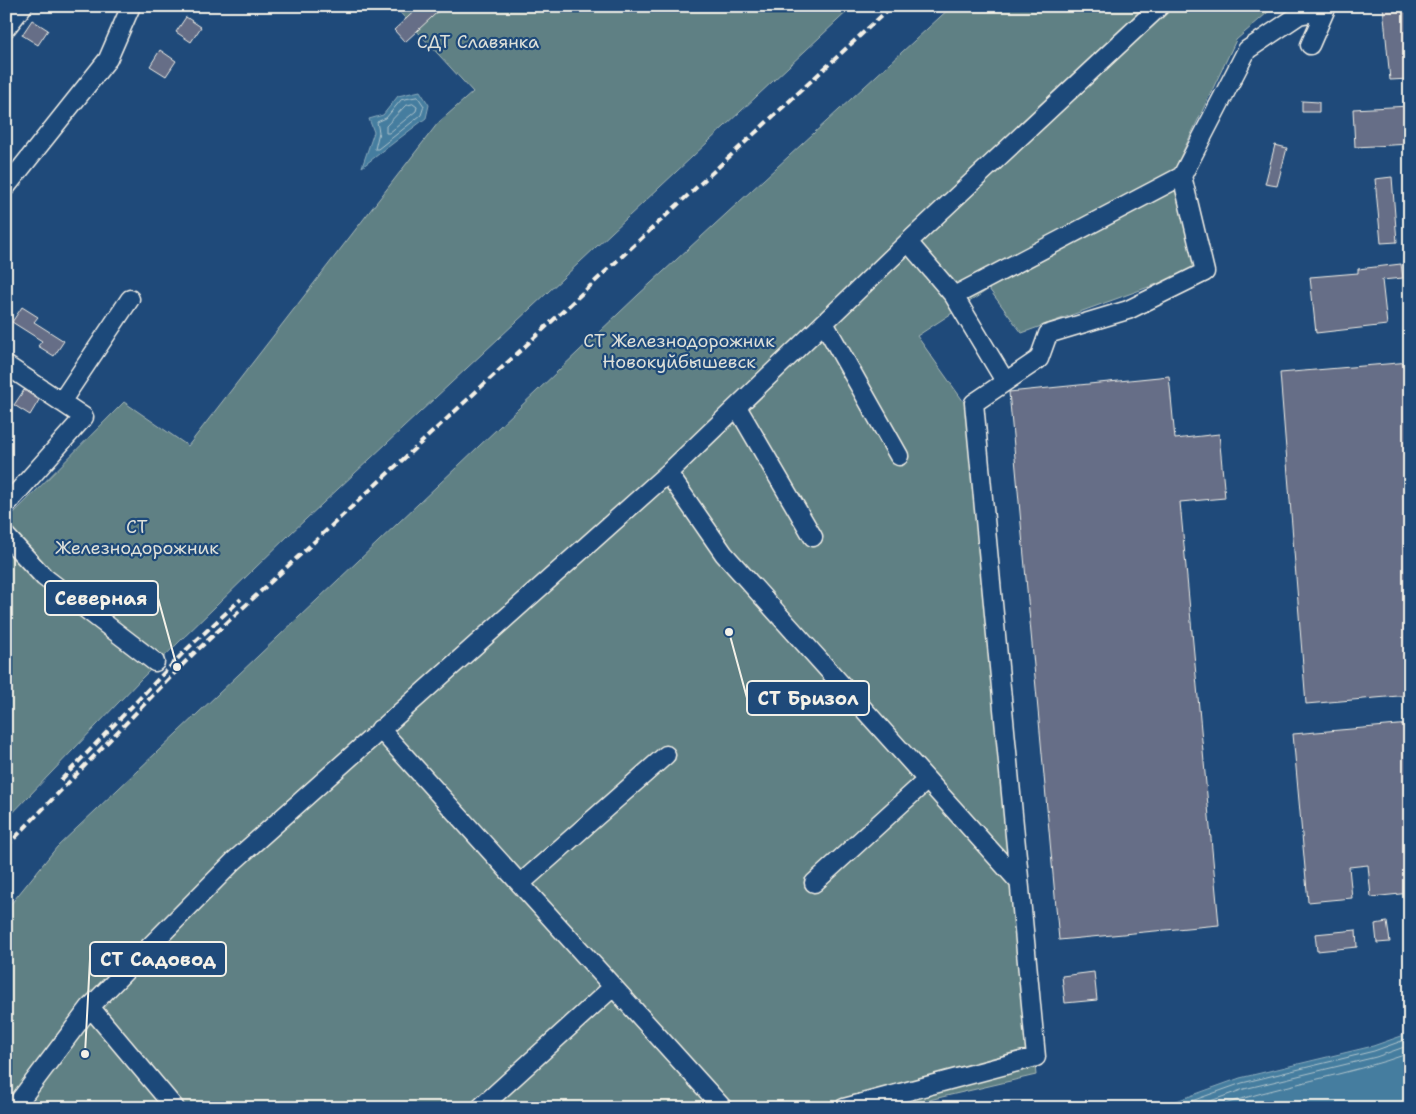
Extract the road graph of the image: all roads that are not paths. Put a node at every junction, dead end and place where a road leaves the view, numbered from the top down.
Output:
1 (23, 6) edge
2 (130, 6) edge
3 (1160, 6) edge
4 (1326, 8) edge
5 (6, 28) edge
6 (1310, 45) dead end
7 (1182, 176) junction
8 (6, 186) edge
9 (908, 242) junction
10 (954, 296) junction
11 (130, 299) dead end
12 (824, 323) junction
13 (6, 366) edge
14 (1006, 381) junction
15 (61, 402) junction
16 (738, 407) junction
17 (899, 456) dead end
18 (668, 473) junction
19 (6, 505) edge
20 (6, 536) edge
21 (813, 537) dead end
22 (155, 662) dead end
23 (380, 729) junction
24 (666, 755) dead end
25 (927, 780) junction
26 (1020, 882) junction
27 (814, 883) dead end
28 (520, 884) junction
29 (613, 987) junction
30 (90, 1007) junction
31 (14, 1108) edge
32 (175, 1108) edge
33 (480, 1108) edge
34 (723, 1108) edge
35 (844, 1108) edge

1 - 5 street
2 - 8 street
3 - 9 street
4 - 6 street
4 - 7 street
7 - 10 street
7 - 14 street
9 - 10 street
9 - 12 street
10 - 14 street
11 - 15 street
12 - 16 street
12 - 17 street
13 - 15 street
14 - 26 street
15 - 19 street
16 - 18 street
16 - 21 street
18 - 23 street
18 - 25 street
20 - 22 street
23 - 28 street
23 - 30 street
24 - 28 street
25 - 26 street
25 - 27 street
26 - 35 street
28 - 29 street
29 - 33 street
29 - 34 street
30 - 31 street
30 - 32 street

